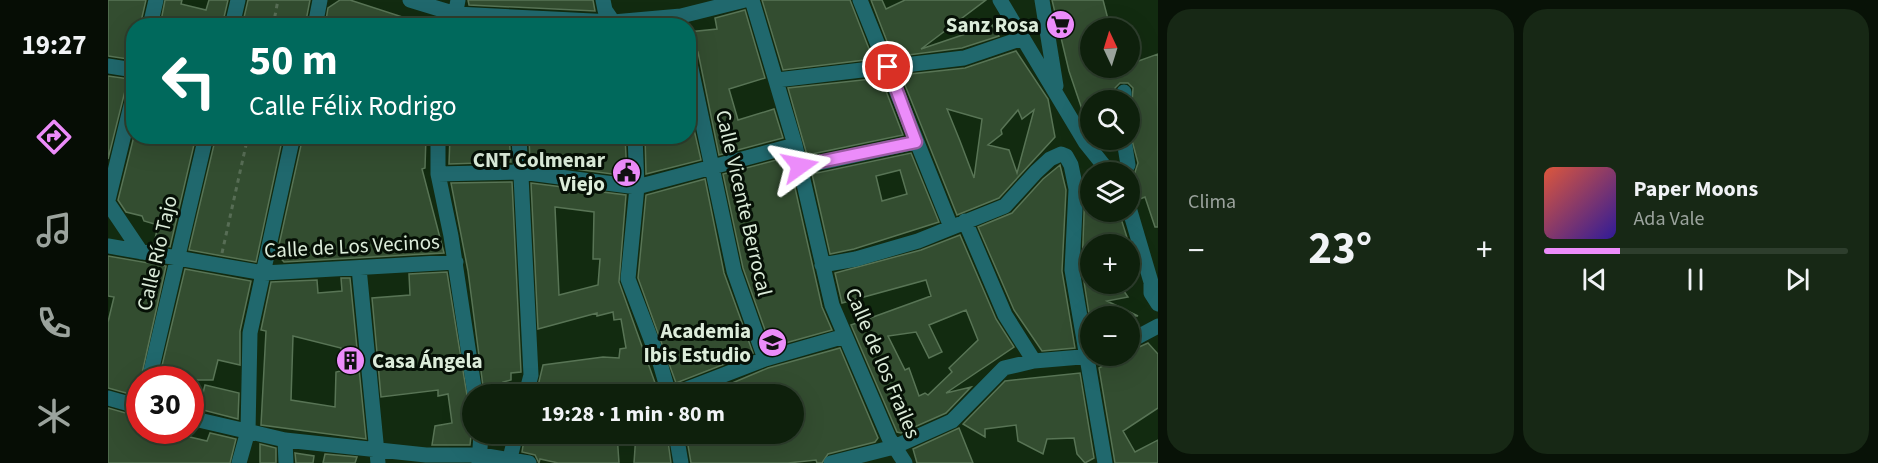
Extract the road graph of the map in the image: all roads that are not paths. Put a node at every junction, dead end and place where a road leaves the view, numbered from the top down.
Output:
1 (156, 0) edge
2 (238, 0) edge
3 (320, 0) edge
4 (410, 0) edge
5 (603, 0) edge
6 (745, 0) edge
7 (752, 0) edge
8 (860, 0) edge
9 (1000, 0) edge
10 (1042, 1) edge
11 (456, 13) edge
12 (152, 18) edge
13 (234, 18) edge
14 (317, 18) edge
15 (488, 18) edge
16 (611, 18) edge
17 (691, 18) edge
18 (1023, 38) junction
19 (108, 66) edge
20 (888, 67) junction
21 (126, 69) edge
22 (777, 80) junction
23 (696, 92) edge
24 (1059, 98) junction
25 (126, 126) edge
26 (916, 142) junction
27 (204, 144) edge
28 (291, 144) edge
29 (438, 144) edge
30 (519, 144) edge
31 (635, 144) edge
32 (795, 145) junction
33 (1101, 162) edge
34 (800, 166) junction
35 (712, 168) junction
36 (520, 172) junction
37 (438, 174) junction
38 (637, 187) junction
39 (108, 201) edge
40 (1133, 222) edge
41 (958, 224) junction
42 (108, 246) edge
43 (141, 252) junction
44 (177, 259) junction
45 (456, 262) junction
46 (822, 264) junction
47 (359, 268) junction
48 (264, 273) junction
49 (1154, 283) edge
50 (1158, 304) edge
51 (1080, 309) edge
52 (1154, 328) edge
53 (845, 336) junction
54 (1140, 336) edge
55 (1158, 344) edge
56 (1080, 358) edge
57 (765, 359) junction
58 (1034, 361) junction
59 (152, 366) edge
60 (1091, 366) edge
61 (474, 384) edge
62 (529, 384) edge
63 (666, 384) edge
64 (700, 384) edge
65 (108, 398) edge
66 (126, 403) edge
67 (204, 421) edge
68 (248, 430) junction
69 (285, 440) junction
70 (481, 444) edge
71 (514, 444) edge
72 (678, 444) edge
73 (894, 447) junction
74 (377, 457) edge
75 (510, 458) junction
76 (480, 459) edge
77 (239, 463) edge
78 (286, 463) edge
79 (529, 463) edge
80 (681, 463) edge
81 (831, 463) edge
82 (905, 463) edge
83 (1105, 463) edge

1 - 12 street
2 - 13 street
3 - 14 street
4 - 11 street
5 - 16 street
6 - 17 street
7 - 22 street, Calle de los Frailes
8 - 20 street
9 - 18 street
10 - 24 street
11 - 15 street
18 - 20 street
18 - 24 street
19 - 21 street
20 - 22 street
20 - 26 street
22 - 32 street, Calle de los Frailes
23 - 35 street, Calle Vicente Berrocal
24 - 33 street
25 - 39 street
26 - 34 street
26 - 41 street
27 - 44 street, Calle Río Tajo
28 - 48 street
29 - 37 street
30 - 36 street
31 - 38 street
32 - 34 street, Calle de los Frailes
32 - 35 street
34 - 46 street, Calle de los Frailes
35 - 38 street
35 - 57 street, Calle Vicente Berrocal
36 - 37 street
36 - 38 street
36 - 62 street
37 - 45 street
38 - 63 street
39 - 43 street
40 - 49 street
41 - 46 street
41 - 51 street
41 - 58 street
42 - 43 street, Calle de Los Vecinos
43 - 44 street, Calle de Los Vecinos
44 - 48 street, Calle de Los Vecinos
44 - 59 street, Calle Río Tajo
45 - 47 street, Calle de Los Vecinos
45 - 61 street
46 - 53 street, Calle de los Frailes
47 - 48 street, Calle de Los Vecinos
47 - 74 street
48 - 68 street
49 - 50 street
52 - 54 street
52 - 55 street
53 - 57 street
53 - 73 street, Calle de los Frailes
56 - 58 street
57 - 64 street
58 - 73 street
60 - 83 street
65 - 66 street
67 - 68 street
68 - 69 street
68 - 77 street
69 - 74 street
69 - 78 street
70 - 76 street
71 - 75 street
72 - 80 street
73 - 81 street
73 - 82 street, Calle de los Frailes
74 - 76 street
75 - 76 street
75 - 79 street

